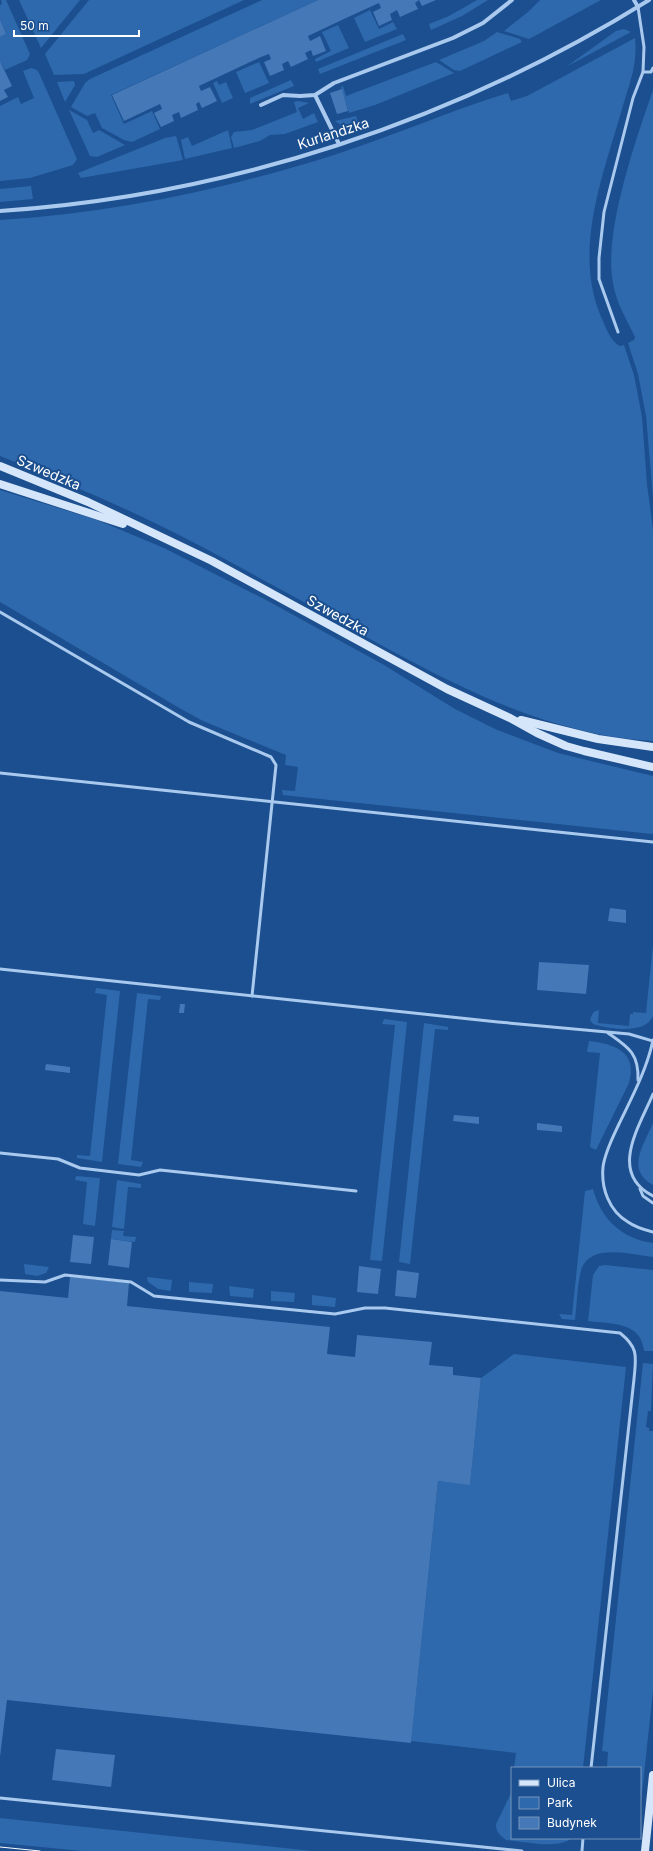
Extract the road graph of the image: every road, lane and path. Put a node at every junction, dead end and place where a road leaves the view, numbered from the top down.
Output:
1 (512, 0) edge
2 (634, 0) edge
3 (649, 0) edge
4 (638, 7) junction
5 (653, 68) edge
6 (643, 72) junction
7 (315, 95) junction
8 (261, 105) dead end
9 (339, 144) junction
10 (0, 211) edge
11 (618, 332) dead end
12 (0, 466) edge
13 (0, 484) edge
14 (153, 533) junction
15 (0, 612) edge
16 (510, 718) junction
17 (653, 747) edge
18 (653, 767) edge
19 (0, 773) edge
20 (273, 802) junction
21 (653, 842) edge
22 (0, 969) edge
23 (252, 996) junction
24 (608, 1033) junction
25 (653, 1040) edge
26 (638, 1082) junction
27 (653, 1094) edge
28 (0, 1153) edge
29 (638, 1186) junction
30 (356, 1191) dead end
31 (653, 1196) edge
32 (653, 1203) edge
33 (653, 1232) edge
34 (0, 1280) edge
35 (591, 1767) edge
36 (653, 1775) edge
37 (0, 1798) edge
38 (583, 1839) edge
39 (522, 1851) edge
40 (582, 1851) edge
41 (645, 1851) edge

1 - 7 street
2 - 4 street
3 - 4 street, Kurlandzka
4 - 6 lane
4 - 9 street, Kurlandzka
5 - 6 lane
6 - 11 lane
7 - 8 street
7 - 9 street
9 - 10 street, Kurlandzka
12 - 14 street, Szwedzka
13 - 14 street, Szwedzka
14 - 16 street, Szwedzka
15 - 20 lane
16 - 17 street, Szwedzka
16 - 18 street, Szwedzka
19 - 20 lane
20 - 21 lane
20 - 23 lane
22 - 23 lane
23 - 24 lane
24 - 25 lane
24 - 26 lane
25 - 26 lane
26 - 33 lane
27 - 29 lane
28 - 30 lane
29 - 31 lane
29 - 32 lane
34 - 35 lane
36 - 41 street
37 - 39 lane
38 - 40 lane

